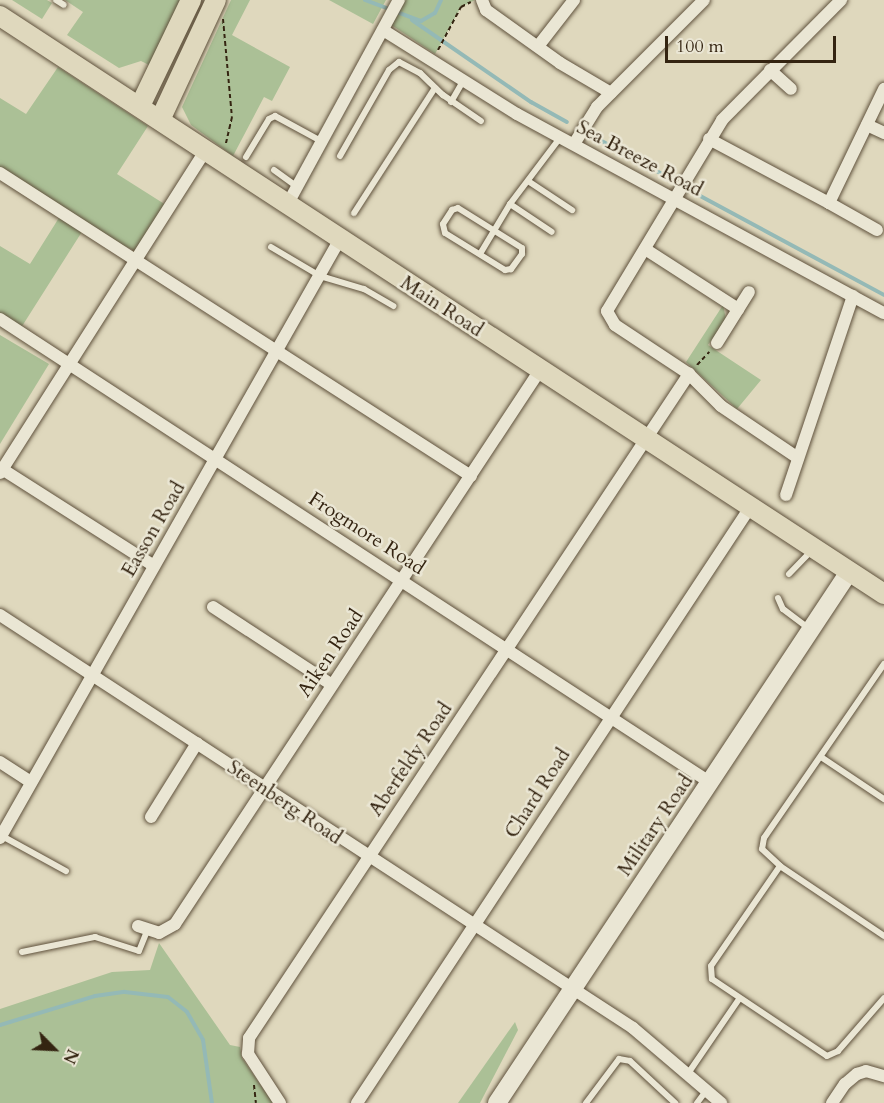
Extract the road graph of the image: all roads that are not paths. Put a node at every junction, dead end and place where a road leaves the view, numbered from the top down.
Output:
1 (56, 0) edge
2 (191, 0) edge
3 (482, 0) edge
4 (574, 0) edge
5 (704, 0) edge
6 (842, 0) edge
7 (398, 2) edge
8 (64, 5) dead end
9 (219, 7) edge
10 (0, 16) edge
11 (385, 26) junction
12 (539, 45) junction
13 (770, 70) junction
14 (463, 81) junction
15 (435, 88) junction
16 (791, 89) dead end
17 (884, 89) edge
18 (611, 93) junction
19 (451, 102) junction
20 (140, 106) junction
21 (160, 120) junction
22 (481, 121) dead end
23 (867, 125) junction
24 (884, 133) edge
25 (560, 138) junction
26 (709, 139) junction
27 (322, 142) junction
28 (574, 144) junction
29 (214, 151) junction
30 (340, 156) dead end
31 (245, 163) junction
32 (274, 170) dead end
33 (0, 173) edge
34 (528, 181) junction
35 (298, 187) junction
36 (675, 199) junction
37 (829, 203) junction
38 (510, 204) junction
39 (287, 205) junction
40 (572, 210) dead end
41 (354, 213) dead end
42 (877, 230) dead end
43 (494, 231) junction
44 (552, 232) dead end
45 (340, 239) junction
46 (271, 247) dead end
47 (645, 249) junction
48 (480, 254) junction
49 (137, 261) junction
50 (320, 276) junction
51 (749, 292) dead end
52 (853, 296) junction
53 (393, 306) dead end
54 (738, 309) junction
55 (884, 313) edge
56 (0, 319) edge
57 (717, 343) road end
58 (279, 351) junction
59 (70, 365) junction
60 (540, 370) junction
61 (689, 374) junction
62 (645, 438) junction
63 (217, 458) junction
64 (798, 458) junction
65 (1, 471) edge
66 (471, 476) junction
67 (786, 495) dead end
68 (751, 506) junction
69 (814, 548) junction
70 (154, 566) junction
71 (849, 572) junction
72 (789, 574) dead end
73 (403, 580) junction
74 (884, 594) edge
75 (778, 598) dead end
76 (213, 607) dead end
77 (0, 615) edge
78 (811, 630) junction
79 (508, 648) junction
80 (884, 664) edge
81 (93, 674) junction
82 (332, 685) junction
83 (612, 716) junction
84 (197, 743) junction
85 (821, 757) junction
86 (0, 762) edge
87 (31, 782) junction
88 (711, 783) junction
89 (265, 788) junction
90 (884, 799) edge
91 (151, 817) dead end
92 (1, 837) edge
93 (369, 857) junction
94 (780, 866) junction
95 (66, 871) dead end
96 (473, 925) junction
97 (143, 928) joint
98 (884, 936) edge
99 (22, 952) dead end
100 (571, 989) junction
101 (884, 998) edge
102 (739, 999) junction
103 (687, 1075) junction
104 (884, 1076) edge
105 (706, 1091) junction
106 (280, 1103) edge
107 (357, 1103) edge
108 (497, 1103) edge
109 (586, 1103) edge
110 (675, 1103) edge
111 (697, 1103) edge
112 (721, 1103) edge
113 (832, 1103) edge

1 - 8 lane
2 - 20 main road
3 - 12 street
4 - 12 street
5 - 18 street
6 - 13 street
7 - 11 street
9 - 21 main road
10 - 20 main road, Main Road
11 - 14 street, Sea Breeze Road
11 - 27 street
12 - 18 street
13 - 16 street
13 - 26 street
14 - 19 lane
14 - 25 street, Sea Breeze Road
15 - 19 lane
15 - 30 lane
15 - 41 lane
17 - 23 street
18 - 28 street
19 - 22 lane
20 - 21 main road, Main Road
21 - 29 main road, Main Road
23 - 24 street
23 - 37 street
25 - 28 street, Sea Breeze Road
25 - 34 lane
26 - 36 street
26 - 37 street
27 - 31 lane
27 - 35 street
28 - 36 street, Sea Breeze Road
29 - 31 main road, Main Road
29 - 49 street
31 - 39 main road, Main Road
32 - 35 lane
33 - 49 street
34 - 38 lane
34 - 40 lane
35 - 39 street
36 - 47 street
36 - 52 street, Sea Breeze Road
37 - 42 street
38 - 43 lane
38 - 44 lane
39 - 45 main road, Main Road
43 - 48 lane
43 - 48 lane
43 - 48 lane
45 - 50 street, Easson Road
45 - 60 main road, Main Road
46 - 50 lane
47 - 54 street
47 - 61 street
49 - 58 street
49 - 59 street
50 - 53 lane
50 - 58 street, Easson Road
51 - 54 street
52 - 55 street, Sea Breeze Road
52 - 64 street
54 - 57 street
56 - 59 street, Frogmore Road
58 - 63 street, Easson Road
58 - 66 street
59 - 63 street, Frogmore Road
59 - 65 street
60 - 62 main road, Main Road
60 - 66 street, Aiken Road
61 - 62 street, Aberfeldy Road
61 - 64 street
62 - 68 main road, Main Road
62 - 79 street, Aberfeldy Road
63 - 70 street, Easson Road
63 - 73 street, Frogmore Road
64 - 67 street
65 - 70 street
66 - 73 street, Aiken Road
68 - 69 main road, Main Road
68 - 83 street, Chard Road
69 - 71 main road, Main Road
69 - 72 lane
70 - 81 street, Easson Road
71 - 74 main road, Main Road
71 - 78 main road, Military Road
73 - 79 street, Frogmore Road
73 - 82 street, Aiken Road
75 - 78 lane
76 - 82 street
77 - 81 street, Steenberg Road
78 - 88 main road, Military Road
79 - 83 street, Frogmore Road
79 - 93 street, Aberfeldy Road
80 - 85 lane
81 - 84 street, Steenberg Road
81 - 87 street, Easson Road
82 - 89 street, Aiken Road
83 - 88 street, Frogmore Road
83 - 96 street, Chard Road
84 - 89 street, Steenberg Road
84 - 91 street
85 - 90 lane
85 - 94 lane
86 - 87 street
87 - 92 street, Easson Road
88 - 100 main road, Military Road
89 - 93 street, Steenberg Road
89 - 97 street, Aiken Road
92 - 95 lane
93 - 96 street, Steenberg Road
93 - 106 street, Aberfeldy Road
94 - 98 lane
94 - 102 lane
96 - 100 street, Steenberg Road
96 - 107 street, Chard Road
97 - 99 lane
100 - 103 street, Steenberg Road
100 - 108 main road, Military Road
101 - 102 lane
102 - 103 lane
103 - 105 street, Steenberg Road
104 - 113 street
105 - 111 lane
105 - 112 street, Steenberg Road
109 - 110 lane

